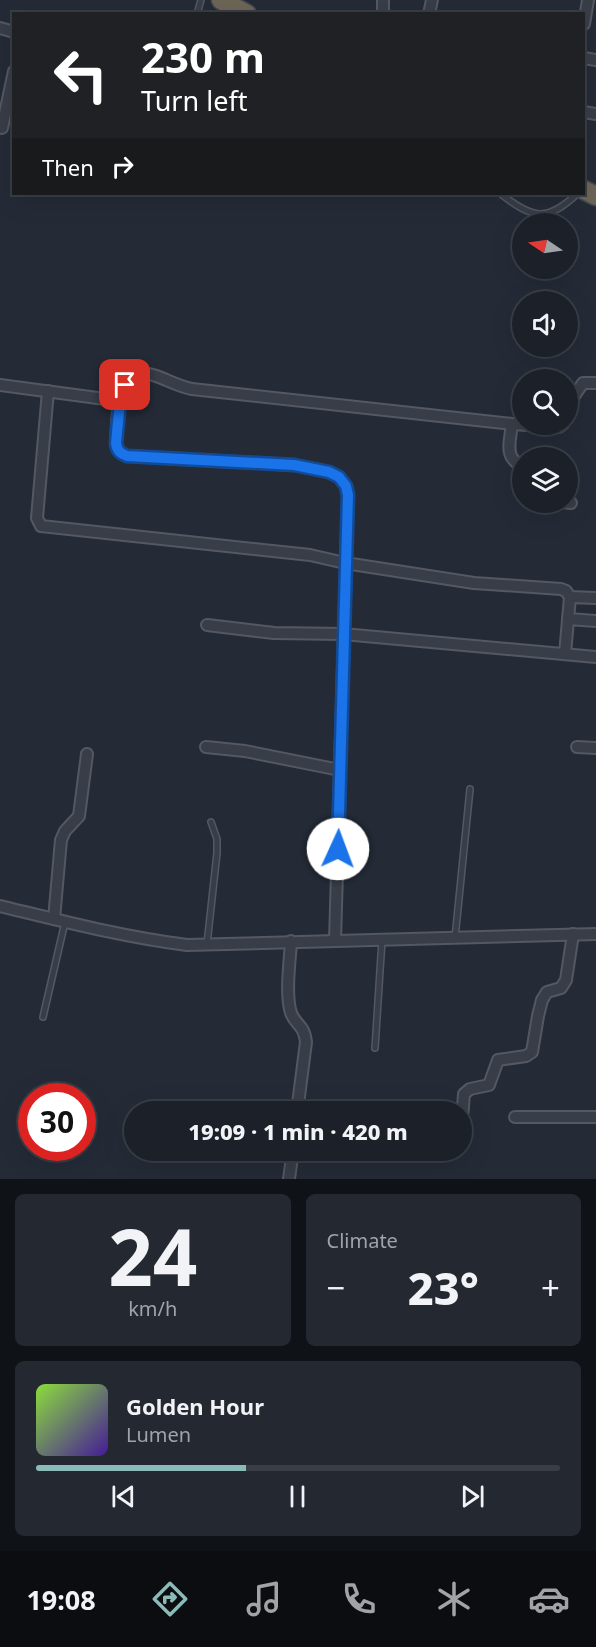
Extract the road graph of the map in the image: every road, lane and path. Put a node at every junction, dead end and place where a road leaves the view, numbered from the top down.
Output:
1 (221, 0) edge
2 (588, 0) edge
3 (243, 12) edge
4 (585, 18) edge
5 (12, 80) edge
6 (2, 128) dead end
7 (502, 195) edge
8 (576, 195) edge
9 (596, 384) edge
10 (0, 385) edge
11 (578, 390) edge
12 (48, 392) junction
13 (120, 401) junction
14 (512, 424) joint
15 (512, 459) edge
16 (345, 563) junction
17 (570, 597) junction
18 (596, 598) edge
19 (568, 619) junction
20 (596, 621) edge
21 (207, 626) dead end
22 (343, 634) junction
23 (565, 654) junction
24 (596, 657) edge
25 (206, 747) dead end
26 (577, 747) dead end
27 (596, 748) edge
28 (87, 754) dead end
29 (340, 770) junction
30 (470, 789) dead end
31 (211, 822) dead end
32 (0, 906) edge
33 (60, 920) junction
34 (573, 934) junction
35 (596, 934) edge
36 (455, 938) junction
37 (382, 940) junction
38 (291, 941) junction
39 (335, 941) junction
40 (207, 945) junction
41 (43, 1017) dead end
42 (375, 1048) dead end
43 (298, 1101) edge
44 (463, 1101) edge
45 (515, 1117) dead end
46 (596, 1117) edge
47 (291, 1161) edge
48 (289, 1179) edge

1 - 3 highway
2 - 4 street
5 - 6 street
7 - 8 lane
9 - 11 street
10 - 12 street
12 - 13 street
12 - 16 street
13 - 14 street
13 - 16 street
14 - 15 street
16 - 17 street
16 - 22 street
17 - 18 street
17 - 19 street
19 - 20 street
19 - 23 street
21 - 22 street
22 - 23 street
22 - 29 street
23 - 24 street
25 - 29 street
26 - 27 street
28 - 33 street
29 - 39 street
30 - 36 lane
31 - 40 lane
32 - 33 street
33 - 40 street
33 - 41 lane
34 - 35 street
34 - 36 street
34 - 44 street
36 - 37 street
37 - 39 street
37 - 42 lane
38 - 39 street
38 - 40 street
38 - 43 street
45 - 46 street
47 - 48 street

